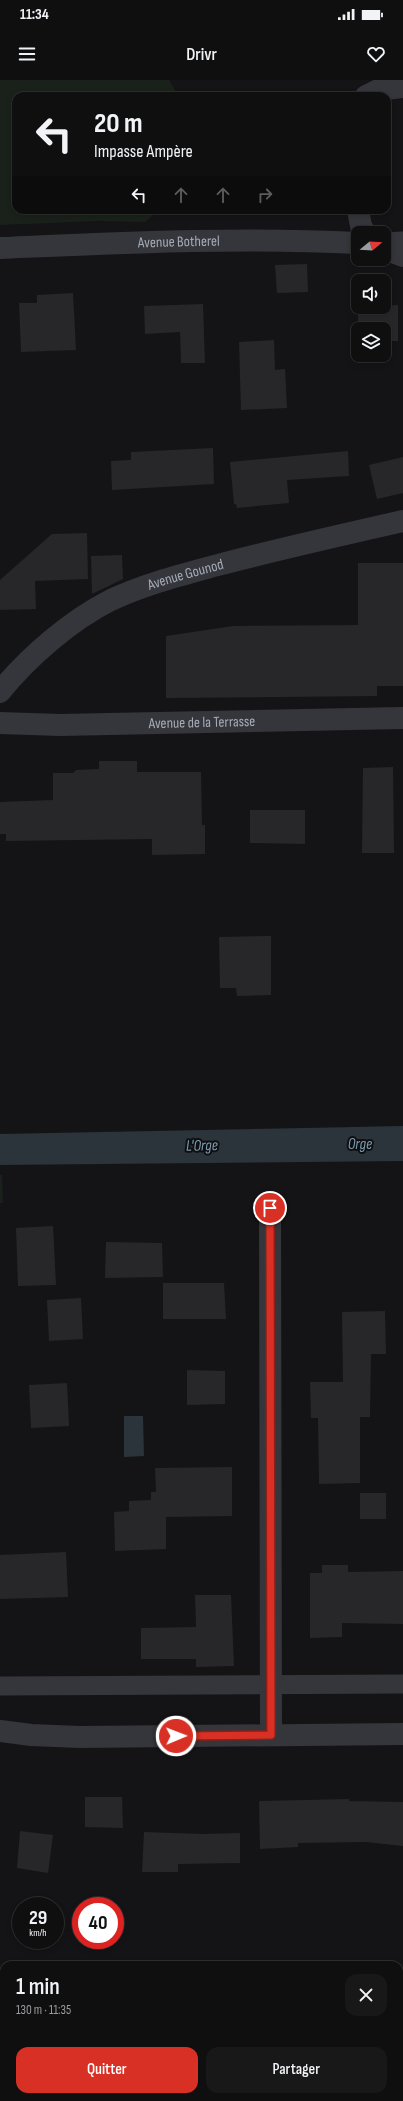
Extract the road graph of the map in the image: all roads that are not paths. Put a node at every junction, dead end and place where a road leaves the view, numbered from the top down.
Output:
1 (403, 87) edge
2 (374, 92) edge
3 (358, 214) edge
4 (360, 226) edge
5 (403, 241) edge
6 (391, 242) edge
7 (351, 243) edge
8 (0, 248) edge
9 (391, 251) edge
10 (403, 256) edge
11 (403, 521) edge
12 (0, 692) edge
13 (403, 718) edge
14 (0, 723) edge
15 (270, 1208) dead end
16 (270, 1684) junction
17 (403, 1684) edge
18 (0, 1686) edge
19 (0, 1731) edge
20 (403, 1734) edge
21 (271, 1735) junction

1 - 2 street
3 - 4 street
5 - 6 lane
7 - 8 street, Avenue Botherel
9 - 10 street
11 - 12 street, Avenue Gounod
13 - 14 street, Avenue de la Terrasse
15 - 16 street
16 - 17 lane
16 - 18 lane
16 - 21 street
19 - 21 street
20 - 21 street

